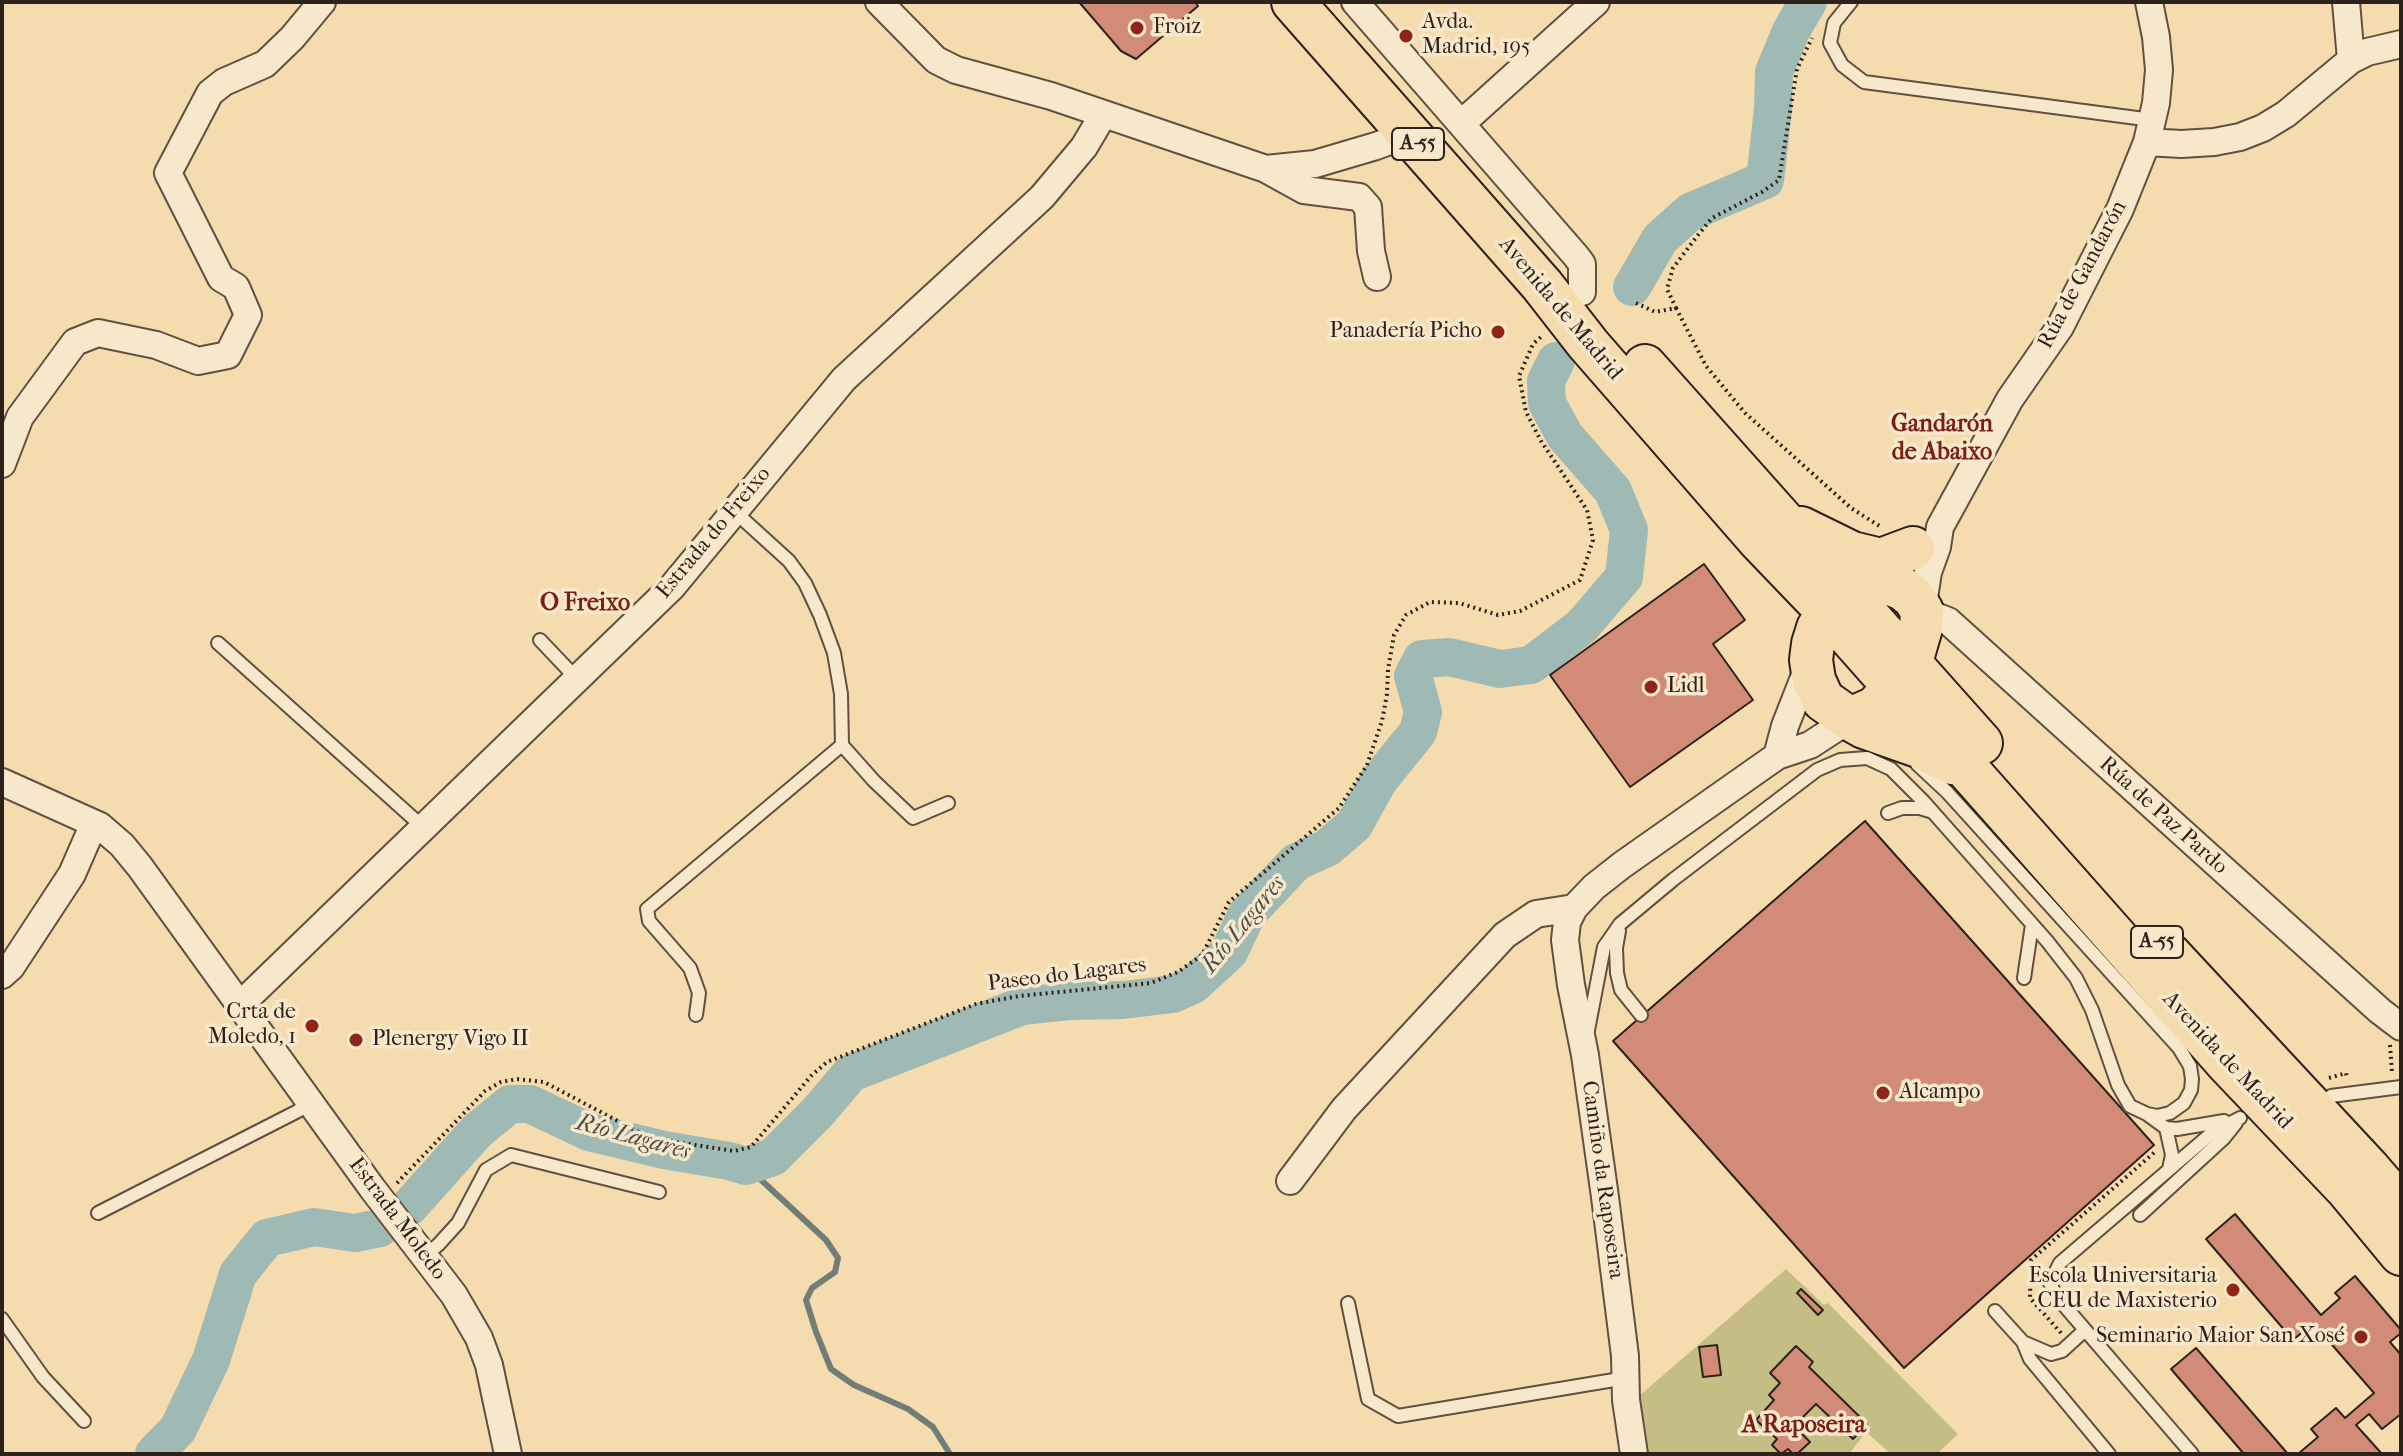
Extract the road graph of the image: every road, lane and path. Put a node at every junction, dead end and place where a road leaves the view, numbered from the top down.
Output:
1 (322, 2) edge
2 (879, 2) edge
3 (1293, 2) edge
4 (1325, 2) edge
5 (1355, 2) edge
6 (1596, 2) edge
7 (1851, 2) edge
8 (2149, 2) edge
9 (2346, 2) edge
10 (1816, 32) dead end
11 (2401, 44) edge
12 (2351, 60) junction
13 (1103, 115) junction
14 (1462, 123) junction
15 (2149, 131) junction
16 (1409, 134) junction
17 (1266, 169) junction
18 (1377, 277) dead end
19 (1636, 303) dead end
20 (1573, 304) junction
21 (1676, 308) junction
22 (2, 464) edge
23 (734, 511) junction
24 (1770, 529) junction
25 (1892, 598) junction
26 (540, 640) dead end
27 (218, 643) dead end
28 (1811, 660) junction
29 (577, 679) junction
30 (1850, 719) junction
31 (1890, 735) junction
32 (842, 745) junction
33 (1777, 756) junction
34 (1967, 770) junction
35 (2, 782) edge
36 (948, 803) dead end
37 (1933, 812) junction
38 (1888, 813) dead end
39 (424, 828) junction
40 (89, 835) dead end
41 (1574, 908) junction
42 (1620, 924) junction
43 (2032, 925) junction
44 (2, 975) edge
45 (2024, 978) dead end
46 (240, 1005) junction
47 (696, 1015) dead end
48 (1641, 1015) dead end
49 (2398, 1025) edge
50 (1585, 1055) junction
51 (2397, 1086) edge
52 (2331, 1096) dead end
53 (309, 1101) junction
54 (2147, 1114) junction
55 (2245, 1117) junction
56 (2166, 1128) junction
57 (2169, 1169) junction
58 (2385, 1180) edge
59 (1290, 1181) dead end
60 (659, 1192) dead end
61 (380, 1197) junction
62 (2401, 1206) edge
63 (98, 1213) dead end
64 (2140, 1215) dead end
65 (2401, 1254) edge
66 (424, 1256) junction
67 (1348, 1303) dead end
68 (1995, 1311) dead end
69 (2, 1319) edge
70 (2085, 1330) junction
71 (2023, 1342) junction
72 (1626, 1378) junction
73 (84, 1421) dead end
74 (508, 1454) edge
75 (1634, 1454) edge
76 (2109, 1454) edge
77 (2192, 1454) edge

1 - 22 street
2 - 13 street
3 - 16 highway, Avenida de Madrid / A-55
4 - 20 highway, Avenida de Madrid / A-55
5 - 14 street
6 - 14 street
7 - 15 lane
8 - 15 street, Rúa de Gandarón
9 - 12 street
10 - 21 path
11 - 12 street
12 - 15 street
13 - 17 street
13 - 23 street, Estrada do Freixo
14 - 20 street
15 - 25 street, Rúa de Gandarón
16 - 17 street
16 - 20 highway, Avenida de Madrid / A-55
17 - 18 street
19 - 21 path
20 - 24 highway, Avenida de Madrid / A-55
20 - 61 path, Paseo do Lagares
21 - 25 path
23 - 29 street, Estrada do Freixo
23 - 32 lane
24 - 25 highway, Avenida de Madrid / A-55
24 - 25 highway
24 - 28 highway
25 - 28 highway
25 - 30 highway
25 - 34 highway, Avenida de Madrid / A-55
25 - 49 street, Rúa de Paz Pardo
25 - 58 highway, Avenida de Madrid / A-55
26 - 29 lane
27 - 39 lane
28 - 30 highway
28 - 33 street
29 - 39 street, Estrada do Freixo
30 - 31 highway
30 - 33 street
31 - 34 highway
31 - 54 lane
32 - 36 lane
32 - 47 lane
33 - 41 street
34 - 65 highway, Avenida de Madrid / A-55
35 - 46 street, Estrada Moledo
37 - 38 lane
37 - 42 lane
37 - 43 lane
39 - 46 street, Estrada do Freixo
40 - 44 street
41 - 50 street, Camiño da Raposeira
41 - 59 street
42 - 48 lane
42 - 50 lane
43 - 45 lane
43 - 54 lane
46 - 53 street, Estrada Moledo
49 - 51 path
50 - 72 street, Camiño da Raposeira
51 - 52 lane
53 - 61 street, Estrada Moledo
53 - 63 lane
54 - 56 lane
55 - 56 lane
55 - 57 lane
55 - 64 lane
56 - 57 lane
57 - 70 lane
58 - 62 highway, Avenida de Madrid / A-55
60 - 66 lane
61 - 66 street, Estrada Moledo
66 - 74 street, Estrada Moledo
67 - 72 lane
68 - 71 lane
69 - 73 lane
70 - 71 lane
70 - 77 lane
71 - 76 lane
72 - 75 street, Camiño da Raposeira

